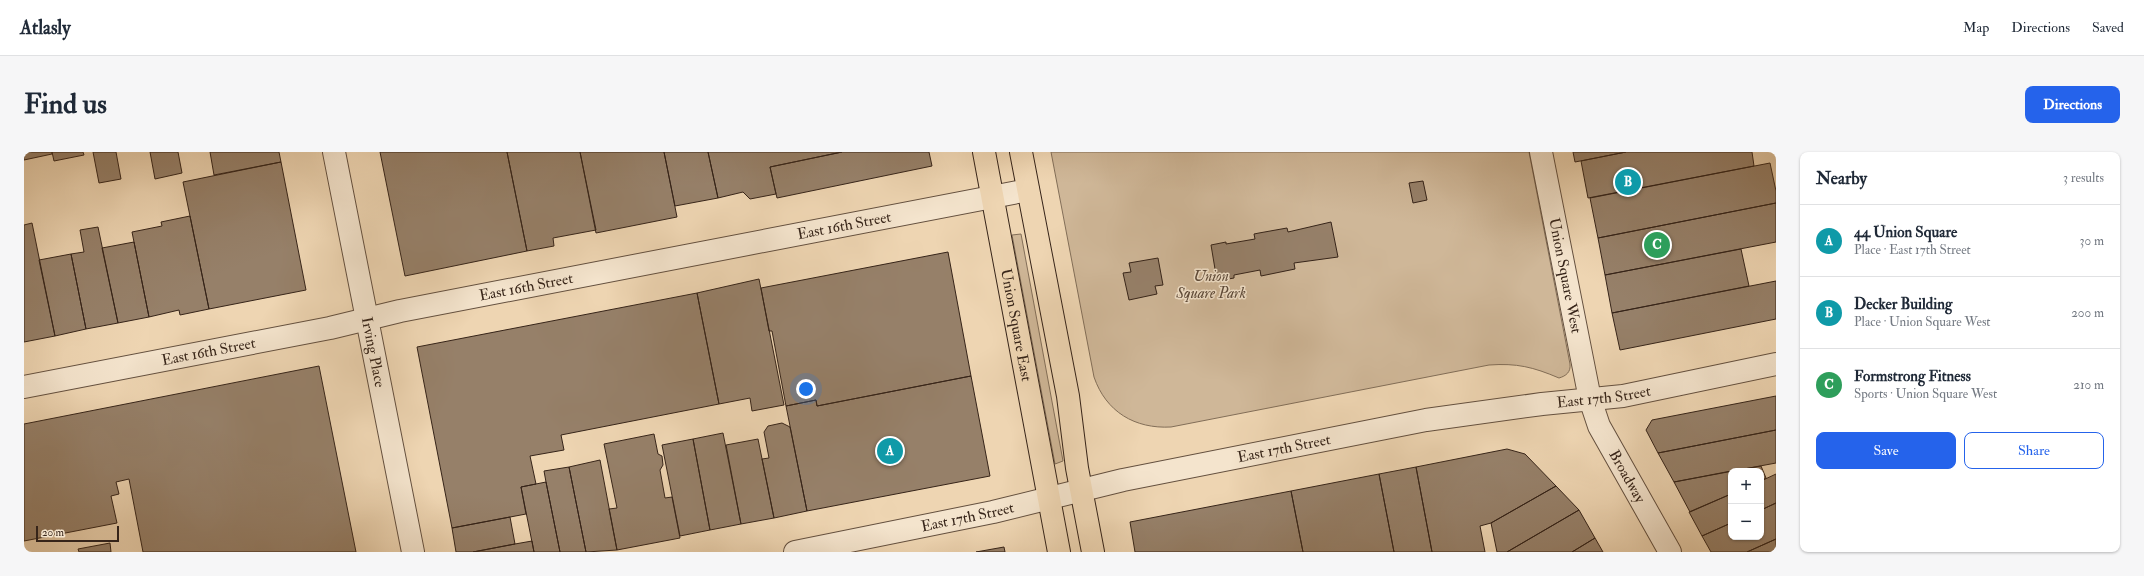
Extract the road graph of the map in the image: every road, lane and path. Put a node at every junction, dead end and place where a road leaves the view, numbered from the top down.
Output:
1 (334, 152) edge
2 (984, 152) edge
3 (1021, 152) edge
4 (1541, 152) edge
5 (1028, 190) junction
6 (993, 197) junction
7 (366, 319) junction
8 (1776, 364) edge
9 (24, 387) edge
10 (1590, 398) junction
11 (1081, 490) junction
12 (1049, 498) junction
13 (413, 552) edge
14 (795, 552) edge
15 (1059, 552) edge
16 (1093, 552) edge
17 (1670, 552) edge

1 - 7 street, Irving Place
2 - 6 main road, Union Square East
3 - 5 main road
4 - 10 street, Union Square West
5 - 6 street, East 16th Street
5 - 11 main road
6 - 7 street, East 16th Street
6 - 12 main road, Union Square East
7 - 9 street, East 16th Street
7 - 13 street, Irving Place
8 - 10 street, East 17th Street
10 - 11 street, East 17th Street
10 - 17 street, Broadway
11 - 12 street, East 17th Street
11 - 16 main road
12 - 14 street, East 17th Street
12 - 15 main road, Union Square East

